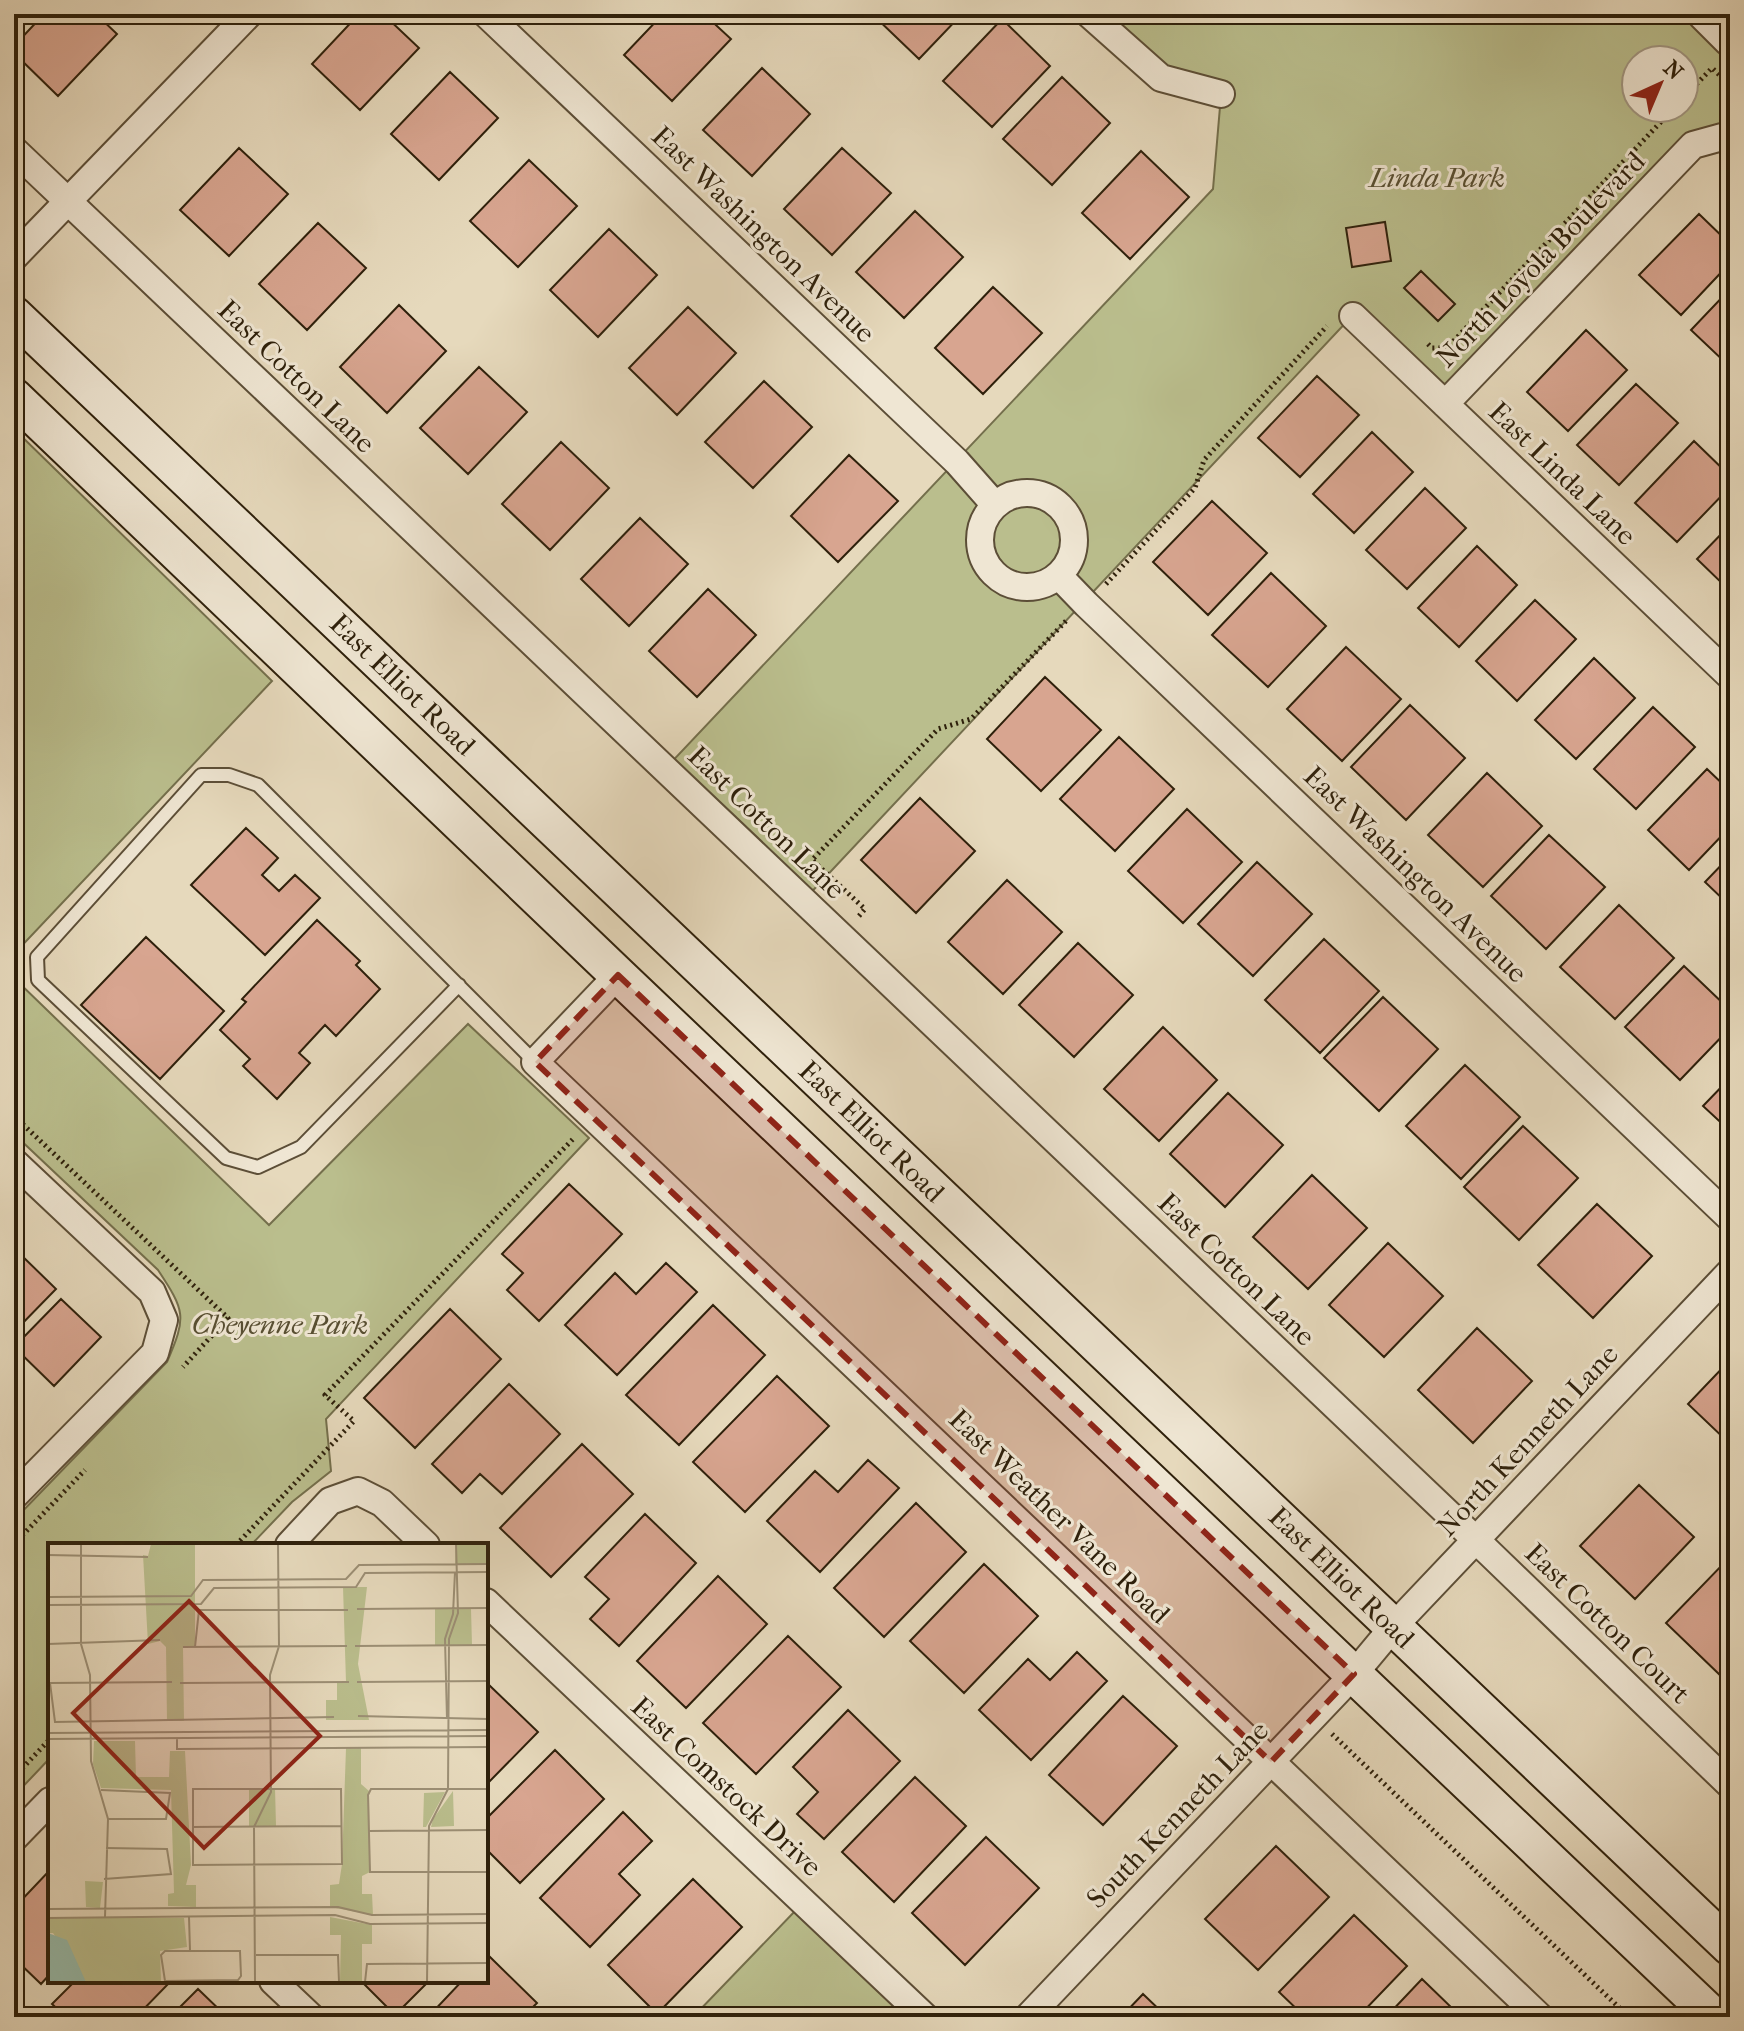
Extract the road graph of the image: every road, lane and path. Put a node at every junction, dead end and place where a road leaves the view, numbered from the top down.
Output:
1 (249, 14) edge
2 (486, 14) edge
3 (1089, 14) edge
4 (1704, 14) edge
5 (1730, 40) edge
6 (1700, 80) edge
7 (1730, 85) edge
8 (1221, 94) dead end
9 (1659, 124) edge
10 (1726, 139) edge
11 (14, 150) edge
12 (69, 202) junction
13 (14, 257) edge
14 (14, 315) edge
15 (1345, 316) joint
16 (1421, 338) dead end
17 (14, 397) edge
18 (1445, 404) junction
19 (995, 505) junction
20 (1059, 576) junction
21 (1086, 604) junction
22 (1730, 676) edge
23 (840, 936) junction
24 (618, 975) junction
25 (459, 985) junction
26 (535, 1062) junction
27 (14, 1116) edge
28 (594, 1117) junction
29 (14, 1162) edge
30 (1730, 1218) edge
31 (1730, 1272) edge
32 (175, 1375) dead end
33 (89, 1465) dead end
34 (14, 1496) edge
35 (1476, 1540) junction
36 (238, 1543) edge
37 (291, 1543) edge
38 (424, 1543) edge
39 (14, 1544) edge
40 (488, 1604) edge
41 (1394, 1626) junction
42 (1363, 1664) junction
43 (1314, 1717) junction
44 (48, 1741) edge
45 (1271, 1762) junction
46 (14, 1777) edge
47 (1730, 1785) edge
48 (48, 1803) edge
49 (14, 1838) edge
50 (1730, 1947) edge
51 (275, 1983) edge
52 (311, 2017) edge
53 (925, 2017) edge
54 (1028, 2017) edge
55 (1540, 2017) edge
56 (1629, 2017) edge
57 (1714, 2017) edge

1 - 12 street
2 - 19 street, East Washington Avenue
3 - 8 street
4 - 5 street
6 - 7 path
9 - 16 path
10 - 18 street, North Loyola Boulevard
11 - 12 street, East Cotton Lane
12 - 13 street
12 - 23 street, East Cotton Lane
14 - 41 main road, East Elliot Road
15 - 18 street, East Linda Lane
15 - 21 path
17 - 24 main road
18 - 22 street, East Linda Lane
19 - 20 street
19 - 20 street
20 - 21 street, East Washington Avenue
21 - 23 path
21 - 30 street, East Washington Avenue
23 - 35 street, East Cotton Lane
24 - 26 street
24 - 42 main road
25 - 25 lane
25 - 26 lane
26 - 28 street, East Weather Vane Road
27 - 32 path
28 - 36 path
28 - 45 street, East Weather Vane Road
29 - 34 street
31 - 35 street, North Kenneth Lane
33 - 39 path
35 - 41 street, North Kenneth Lane
35 - 47 street, East Cotton Court
37 - 38 street
40 - 53 street, East Comstock Drive
41 - 42 street, North Kenneth Lane
41 - 50 main road, East Elliot Road
42 - 43 street, South Kenneth Lane
42 - 57 main road
43 - 45 street, South Kenneth Lane
43 - 56 path
44 - 46 path
45 - 54 street, South Kenneth Lane
45 - 55 street, East Weather Vane Road
48 - 49 street
51 - 52 street

